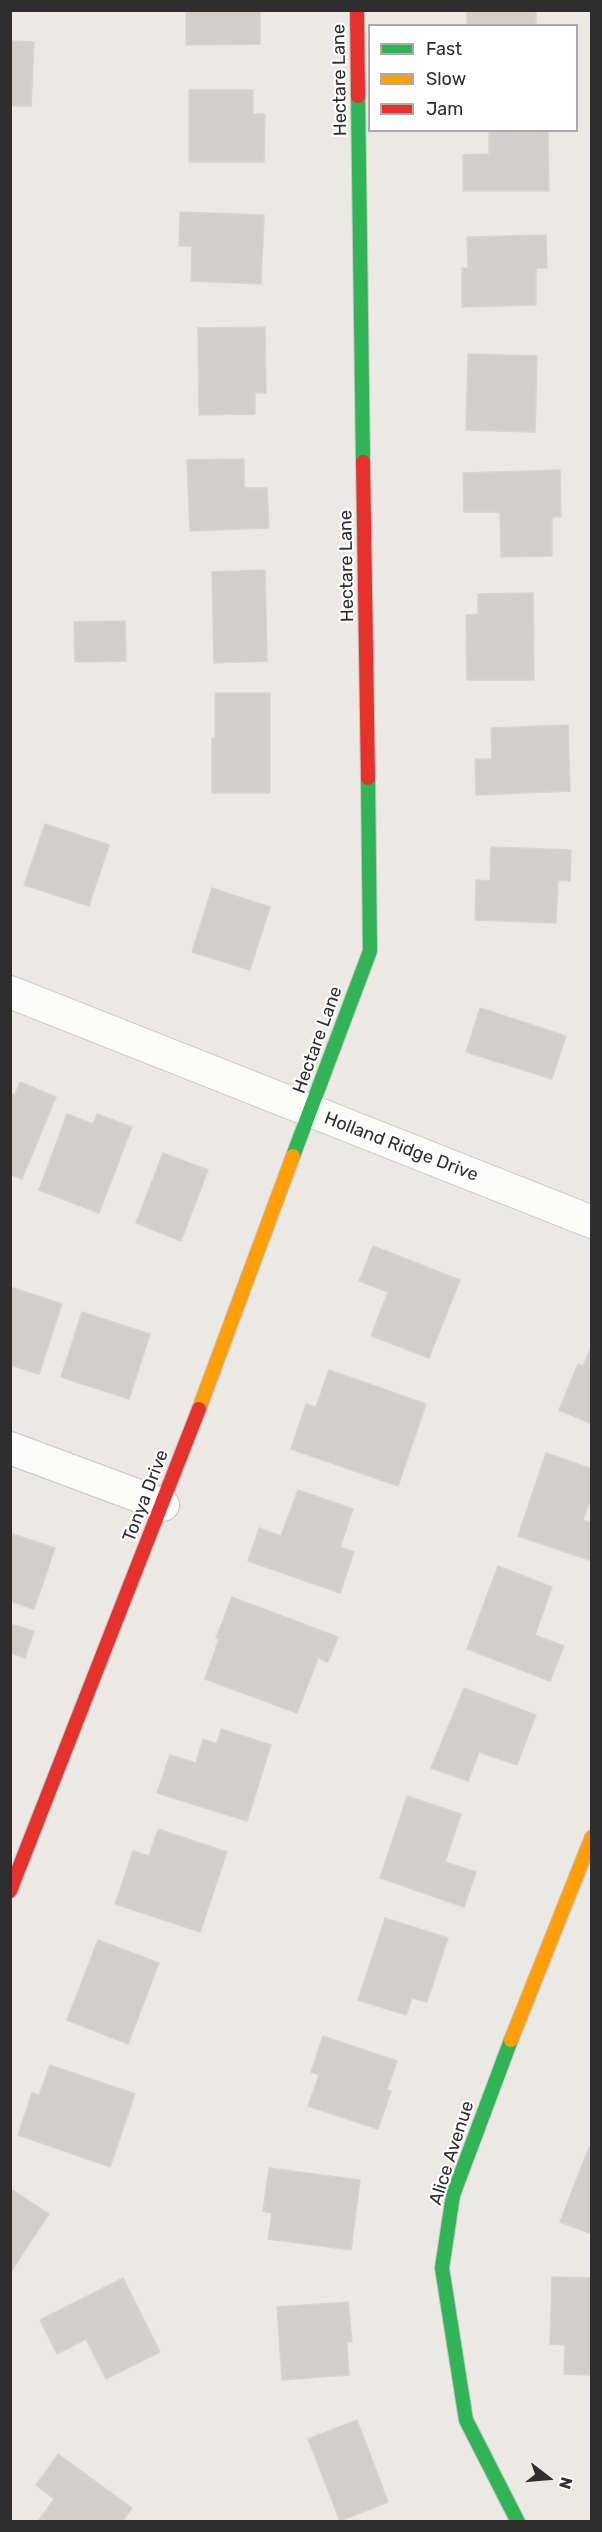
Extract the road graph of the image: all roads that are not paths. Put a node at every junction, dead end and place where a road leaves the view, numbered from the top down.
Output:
1 (357, 10) edge
2 (10, 992) edge
3 (311, 1111) junction
4 (591, 1222) edge
5 (10, 1448) edge
6 (163, 1504) junction
7 (591, 1837) edge
8 (10, 1891) edge
9 (518, 2522) edge

1 - 3 street, Hectare Lane
2 - 3 street, Holland Ridge Drive
3 - 4 street, Holland Ridge Drive
3 - 6 street, Tonya Drive
5 - 6 street
6 - 8 street, Tonya Drive
7 - 9 street, Alice Avenue

